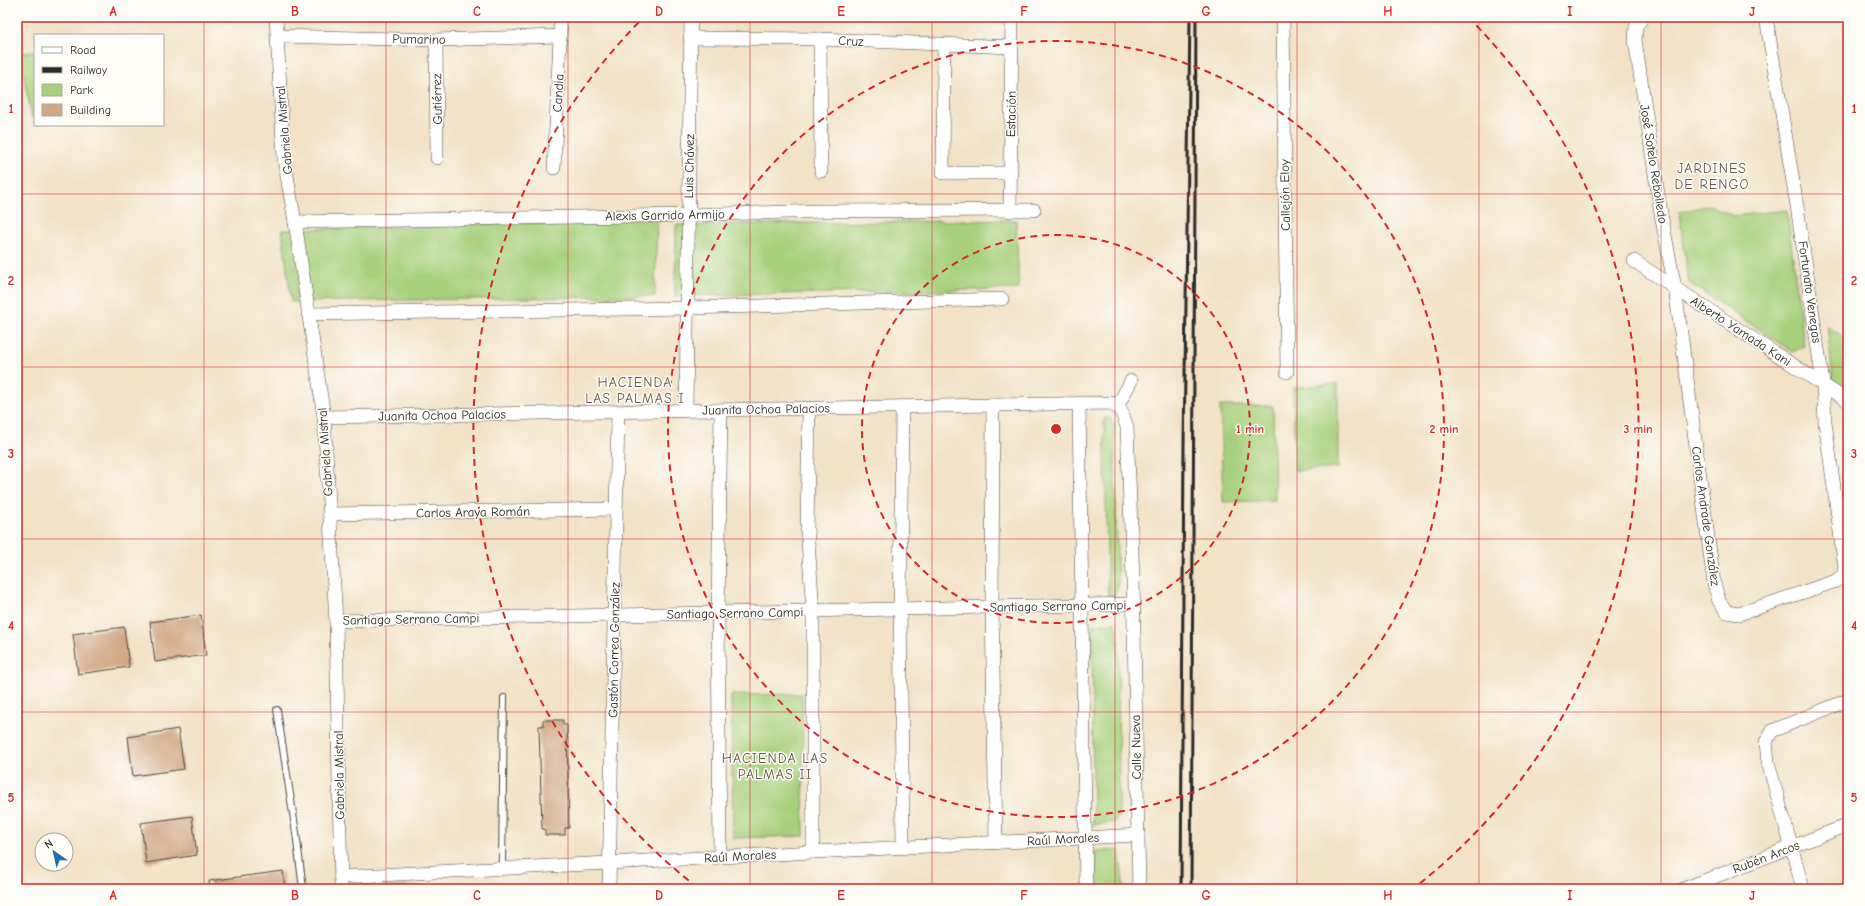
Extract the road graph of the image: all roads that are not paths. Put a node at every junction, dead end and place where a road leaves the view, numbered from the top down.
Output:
1 (276, 17) edge
2 (561, 17) edge
3 (691, 17) edge
4 (1012, 17) edge
5 (1283, 17) edge
6 (1643, 17) edge
7 (1766, 17) edge
8 (278, 36) junction
9 (560, 36) junction
10 (690, 38) junction
11 (820, 39) junction
12 (436, 40) junction
13 (944, 45) junction
14 (1012, 47) junction
15 (437, 158) dead end
16 (554, 168) dead end
17 (821, 171) dead end
18 (1011, 173) junction
19 (1034, 210) dead end
20 (1010, 211) junction
21 (688, 215) junction
22 (295, 222) junction
23 (1634, 261) dead end
24 (1674, 288) junction
25 (1002, 299) dead end
26 (687, 308) junction
27 (308, 314) junction
28 (1287, 372) dead end
29 (1131, 381) dead end
30 (1823, 383) junction
31 (1848, 401) edge
32 (1079, 404) junction
33 (993, 405) junction
34 (1114, 405) junction
35 (902, 407) junction
36 (809, 409) junction
37 (686, 410) junction
38 (721, 410) junction
39 (618, 412) junction
40 (324, 417) junction
41 (616, 510) junction
42 (330, 514) junction
43 (1845, 568) joint
44 (1134, 604) junction
45 (1082, 605) junction
46 (992, 607) junction
47 (900, 609) junction
48 (813, 611) junction
49 (718, 613) junction
50 (614, 615) junction
51 (336, 621) junction
52 (504, 698) dead end
53 (1848, 700) edge
54 (277, 710) dead end
55 (1848, 825) edge
56 (1138, 835) junction
57 (1085, 838) junction
58 (996, 843) junction
59 (1791, 847) junction
60 (903, 848) junction
61 (813, 852) junction
62 (720, 857) junction
63 (610, 863) junction
64 (502, 868) junction
65 (341, 883) edge
66 (303, 889) edge
67 (609, 889) edge
68 (1086, 889) edge
69 (1139, 889) edge
70 (1683, 889) edge
71 (1803, 889) edge

1 - 8 street, Gabriela Mistral
2 - 9 street, Candia
3 - 10 street, Luis Chávez
4 - 14 street, Estación
5 - 28 street, Callejón Eloy
6 - 24 street, José Sotelo Rebolledo
7 - 30 street, Fortunato Venegas
8 - 12 street, Pumarino
8 - 22 street, Gabriela Mistral
9 - 12 street, Pumarino
9 - 16 street, Candia
10 - 11 street, Cruz
10 - 21 street, Luis Chávez
11 - 13 street, Cruz
11 - 17 street
12 - 15 street, Gutiérrez
13 - 14 street, Cruz
13 - 18 street
14 - 18 street, Estación
18 - 20 street, Estación
19 - 20 street, Alexis Garrido Armijo
20 - 21 street, Alexis Garrido Armijo
21 - 22 street, Alexis Garrido Armijo
21 - 26 street, Luis Chávez
22 - 27 street, Gabriela Mistral
23 - 24 street, Alberto Yamada Kani
24 - 30 street, Alberto Yamada Kani
24 - 43 street, Carlos Andrade González
25 - 26 street
26 - 27 street
26 - 37 street, Luis Chávez
27 - 40 street, Gabriela Mistral
29 - 34 street
30 - 31 street, Alberto Yamada Kani
30 - 43 street, Fortunato Venegas
32 - 33 street, Juanita Ochoa Palacios
32 - 34 street, Juanita Ochoa Palacios
32 - 45 street
33 - 35 street, Juanita Ochoa Palacios
33 - 46 street
34 - 44 street, Calle Nueva
35 - 36 street, Juanita Ochoa Palacios
35 - 47 street
36 - 38 street, Juanita Ochoa Palacios
36 - 48 street
37 - 38 street, Juanita Ochoa Palacios
37 - 39 street, Juanita Ochoa Palacios
38 - 49 street
39 - 40 street, Juanita Ochoa Palacios
39 - 41 street, Gastón Correa González
40 - 42 street, Gabriela Mistral
41 - 42 street, Carlos Araya Román
41 - 50 street, Gastón Correa González
42 - 51 street, Gabriela Mistral
44 - 45 street, Santiago Serrano Campi
44 - 56 street, Calle Nueva
45 - 46 street, Santiago Serrano Campi
45 - 57 street
46 - 47 street, Santiago Serrano Campi
46 - 58 street
47 - 48 street, Santiago Serrano Campi
47 - 60 street
48 - 49 street, Santiago Serrano Campi
48 - 61 street
49 - 50 street, Santiago Serrano Campi
49 - 62 street
50 - 51 street, Santiago Serrano Campi
50 - 63 street, Gastón Correa González
51 - 65 street, Gabriela Mistral
52 - 64 lane
53 - 59 street
54 - 66 lane
55 - 59 street, Rubén Arcos
56 - 57 street, Raúl Morales
56 - 69 street, Calle Nueva
57 - 58 street, Raúl Morales
57 - 68 street
58 - 60 street, Raúl Morales
59 - 70 street, Rubén Arcos
59 - 71 street
60 - 61 street, Raúl Morales
61 - 62 street, Raúl Morales
62 - 63 street, Raúl Morales
63 - 64 street, Raúl Morales
63 - 67 street, Gastón Correa González
64 - 65 street, Raúl Morales

